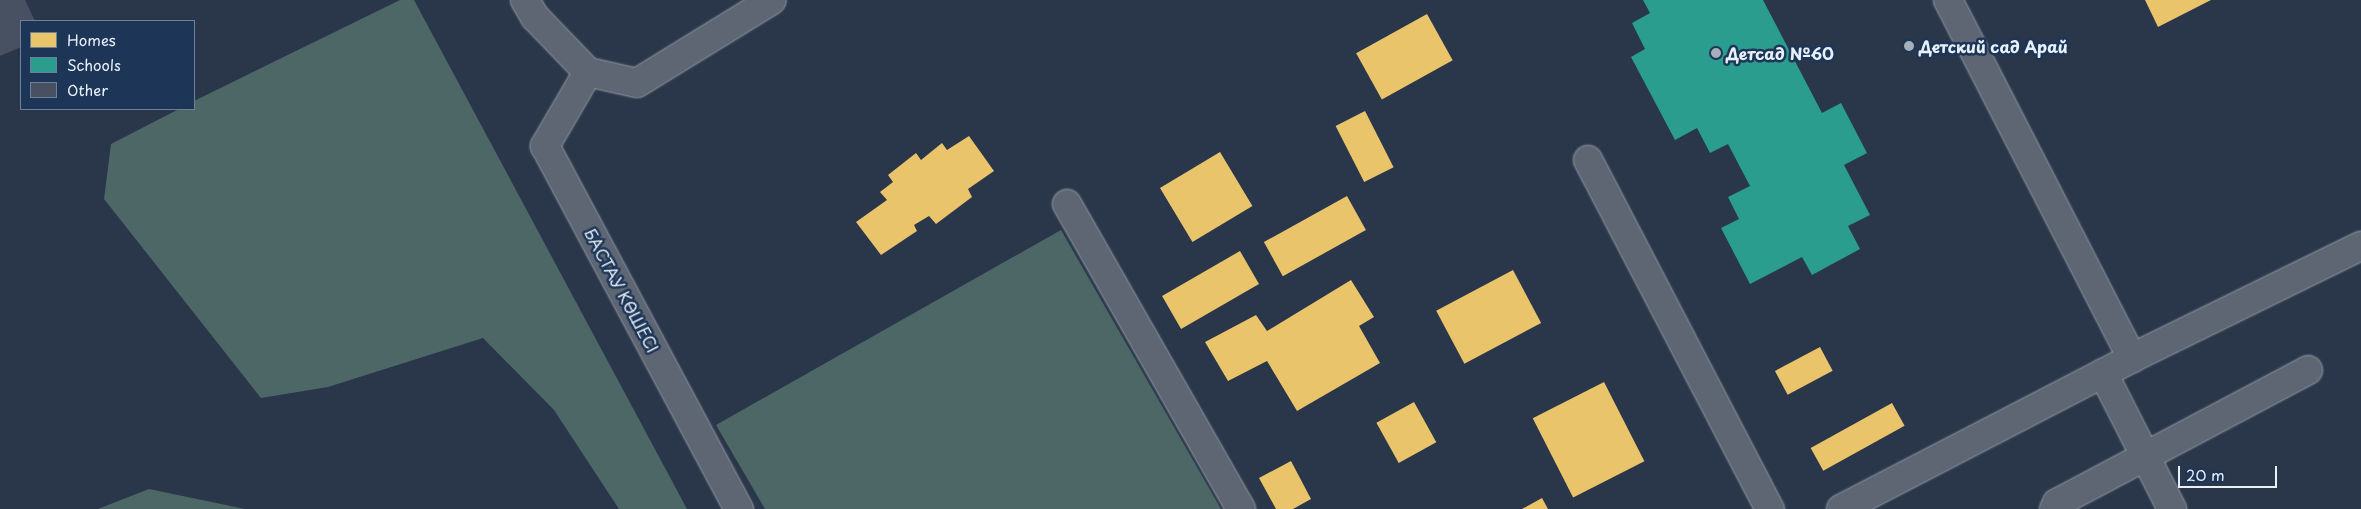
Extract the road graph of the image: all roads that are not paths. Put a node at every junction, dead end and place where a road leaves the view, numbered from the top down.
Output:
1 (525, 0) edge
2 (772, 0) edge
3 (1948, 0) edge
4 (588, 72) junction
5 (1588, 160) dead end
6 (1067, 204) dead end
7 (2361, 246) edge
8 (2132, 358) junction
9 (2308, 370) dead end
10 (2103, 373) junction
11 (2145, 457) junction
12 (739, 509) edge
13 (1240, 509) edge
14 (1770, 509) edge
15 (1841, 509) edge
16 (2054, 509) edge
17 (2172, 509) edge

1 - 4 street
2 - 4 street
3 - 8 street
4 - 12 street, БАСТАУ КӨШЕСІ
5 - 14 street
6 - 13 street
7 - 8 street
8 - 10 street
9 - 11 street
10 - 11 street
10 - 15 street
11 - 16 street
11 - 17 street

